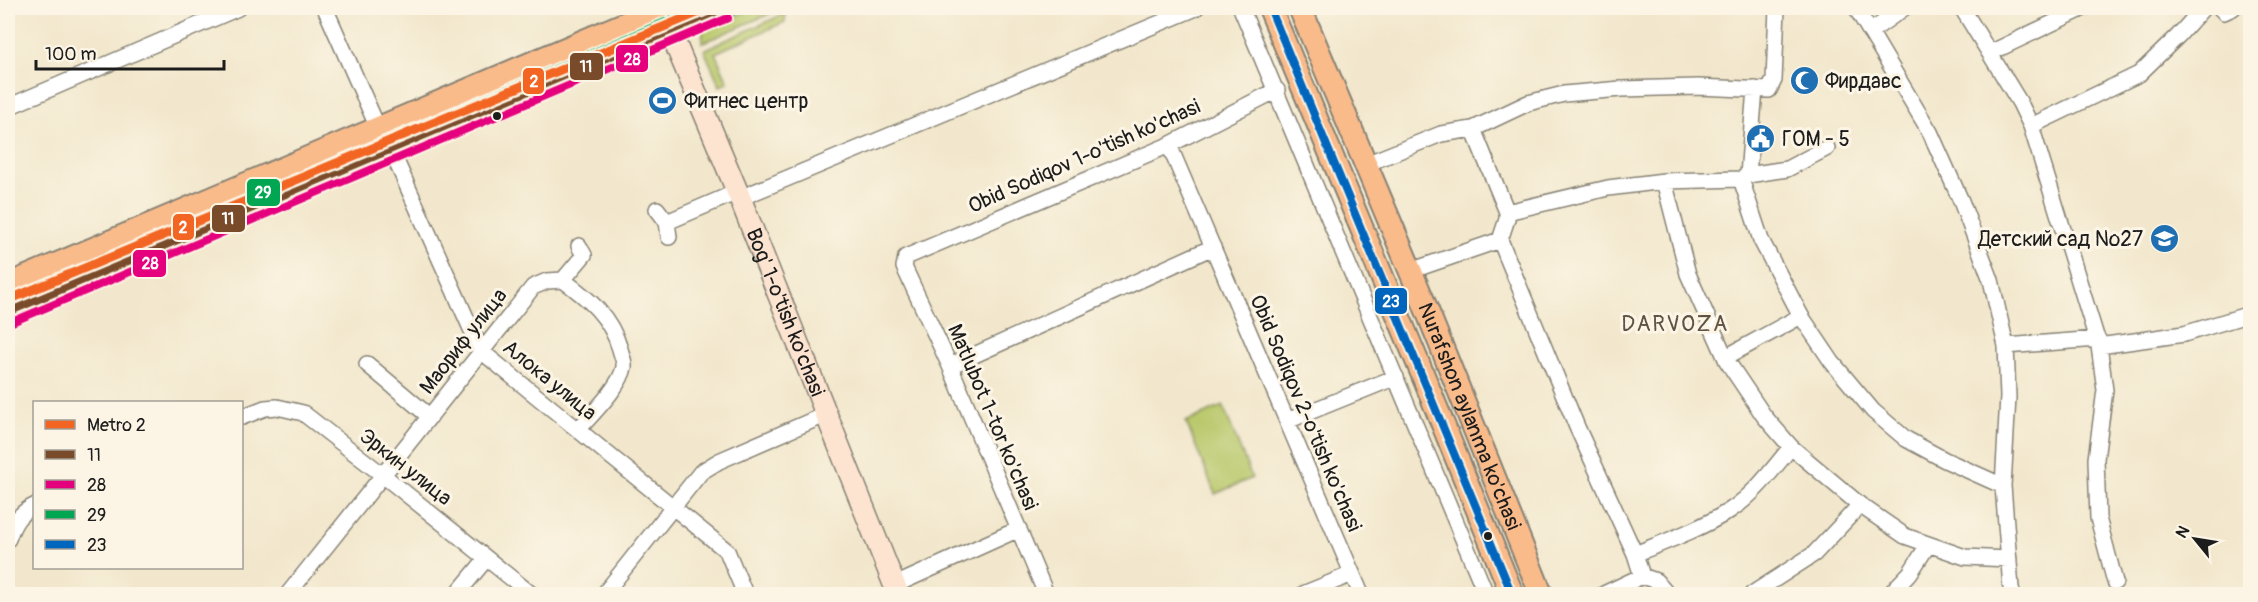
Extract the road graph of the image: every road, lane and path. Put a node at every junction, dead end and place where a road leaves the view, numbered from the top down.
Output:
1 (238, 8) edge
2 (325, 8) edge
3 (662, 8) edge
4 (684, 8) edge
5 (724, 8) edge
6 (1196, 8) edge
7 (1241, 8) edge
8 (1270, 8) edge
9 (1300, 8) edge
10 (1777, 8) edge
11 (1856, 8) edge
12 (1904, 8) edge
13 (1962, 8) edge
14 (2084, 8) edge
15 (2203, 8) edge
16 (2220, 8) edge
17 (2234, 8) edge
18 (634, 19) junction
19 (670, 30) junction
20 (1870, 32) junction
21 (1990, 53) junction
22 (1331, 80) junction
23 (1755, 89) junction
24 (1277, 90) junction
25 (1305, 91) junction
26 (8, 107) edge
27 (2031, 126) junction
28 (378, 128) junction
29 (1473, 129) junction
30 (1169, 145) junction
31 (1827, 148) dead end
32 (390, 149) junction
33 (1366, 164) junction
34 (1744, 177) junction
35 (1664, 182) junction
36 (739, 195) junction
37 (657, 209) dead end
38 (1507, 212) junction
39 (1500, 240) junction
40 (579, 246) dead end
41 (1213, 247) junction
42 (906, 257) joint
43 (1410, 271) junction
44 (562, 279) junction
45 (8, 285) edge
46 (1424, 303) junction
47 (8, 312) edge
48 (1397, 314) junction
49 (2250, 314) edge
50 (1801, 316) junction
51 (2099, 343) junction
52 (2006, 346) junction
53 (481, 351) junction
54 (1726, 357) junction
55 (367, 364) dead end
56 (950, 366) junction
57 (1396, 377) junction
58 (827, 414) junction
59 (243, 417) edge
60 (430, 417) junction
61 (1287, 421) junction
62 (578, 430) junction
63 (1791, 447) junction
64 (384, 476) junction
65 (2003, 486) junction
66 (1860, 505) junction
67 (672, 506) junction
68 (33, 507) edge
69 (1019, 529) junction
70 (8, 539) edge
71 (1928, 545) junction
72 (1635, 554) junction
73 (486, 559) junction
74 (2009, 559) junction
75 (1352, 574) junction
76 (1642, 576) junction
77 (2115, 582) dead end
78 (897, 590) edge
79 (288, 594) edge
80 (457, 594) edge
81 (531, 594) edge
82 (604, 594) edge
83 (745, 594) edge
84 (1046, 594) edge
85 (1303, 594) edge
86 (1361, 594) edge
87 (1486, 594) edge
88 (1512, 594) edge
89 (1541, 594) edge
90 (1604, 594) edge
91 (1667, 594) edge
92 (1752, 594) edge
93 (1890, 594) edge
94 (2013, 594) edge

1 - 26 street
2 - 28 street, Алока улица
3 - 18 main road
4 - 19 street
5 - 19 main road
6 - 36 street
7 - 24 street
8 - 25 main road, Nurafshon aylanma ko'chasi
9 - 22 main road, Nurafshon aylanma ko'chasi
10 - 23 street
11 - 20 street
12 - 20 street
13 - 21 street
14 - 21 street
15 - 27 street
16 - 17 street
18 - 19 street
18 - 28 main road
19 - 32 main road
19 - 36 street, Bog' 1-o'tish ko'chasi
20 - 52 street
21 - 27 street
22 - 25 main road
22 - 33 main road, Nurafshon aylanma ko'chasi
23 - 29 street
23 - 34 street
24 - 30 street, Obid Sodiqov 1-o'tish ko'chasi
24 - 57 street
25 - 48 main road, Nurafshon aylanma ko'chasi
27 - 51 street
28 - 32 street, Алока улица
28 - 45 main road
29 - 33 street
29 - 38 street
30 - 41 street, Obid Sodiqov 2-o'tish ko'chasi
30 - 42 street, Obid Sodiqov 1-o'tish ko'chasi
31 - 34 street
32 - 47 main road
32 - 53 street, Алока улица
33 - 43 main road, Nurafshon aylanma ko'chasi
34 - 35 street
34 - 50 street
35 - 38 street
35 - 54 street
36 - 37 street
36 - 58 street, Bog' 1-o'tish ko'chasi
38 - 39 street
39 - 43 street
39 - 72 street
40 - 44 street
41 - 56 street
41 - 61 street, Obid Sodiqov 2-o'tish ko'chasi
42 - 56 street, Matlubot 1-tor ko'chasi
43 - 46 main road, Nurafshon aylanma ko'chasi
44 - 53 street, Маориф улица
44 - 62 street
46 - 48 main road
46 - 89 main road, Nurafshon aylanma ko'chasi
48 - 88 main road, Nurafshon aylanma ko'chasi
49 - 51 street
50 - 54 street
50 - 65 street
51 - 52 street
51 - 77 street
52 - 65 street
53 - 60 street, Маориф улица
53 - 62 street, Алока улица
54 - 63 street
55 - 60 street
56 - 69 street, Matlubot 1-tor ko'chasi
57 - 61 street
57 - 87 street
58 - 67 street
58 - 78 street, Bog' 1-o'tish ko'chasi
59 - 64 street, Эркин улица
60 - 64 street, Маориф улица
61 - 75 street, Obid Sodiqov 2-o'tish ko'chasi
62 - 67 street, Алока улица
63 - 66 street
63 - 72 street
64 - 73 street, Эркин улица
64 - 79 street, Маориф улица
65 - 74 street
66 - 71 street
66 - 92 street
67 - 82 street
67 - 83 street, Алока улица
68 - 70 street
69 - 78 street
69 - 84 street, Matlubot 1-tor ko'chasi
71 - 74 street
71 - 93 street
72 - 76 street
73 - 80 street
73 - 81 street, Эркин улица
74 - 94 street
75 - 85 street
75 - 86 street, Obid Sodiqov 2-o'tish ko'chasi
76 - 90 street
76 - 91 street

